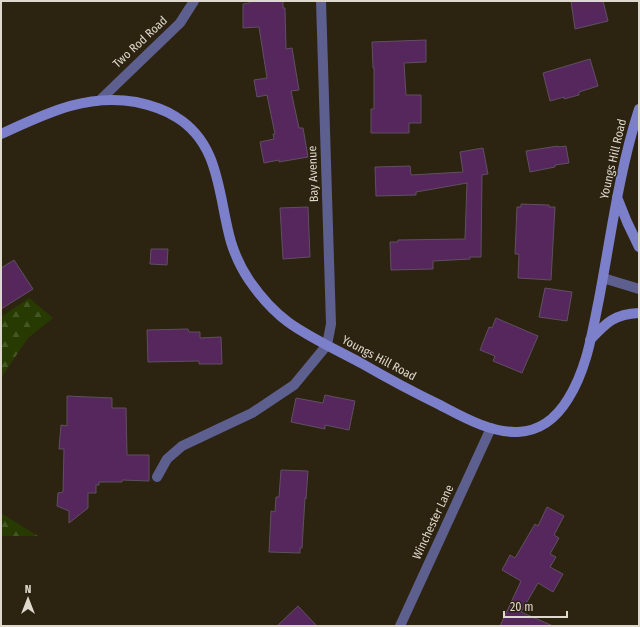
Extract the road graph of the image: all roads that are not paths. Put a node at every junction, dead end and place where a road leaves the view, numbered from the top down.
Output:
1 (194, 1) edge
2 (321, 1) edge
3 (100, 100) junction
4 (639, 109) edge
5 (1, 134) edge
6 (617, 197) junction
7 (639, 247) edge
8 (603, 278) junction
9 (639, 289) edge
10 (639, 313) edge
11 (590, 340) junction
12 (327, 345) junction
13 (491, 428) junction
14 (157, 477) dead end
15 (400, 626) edge

1 - 3 street, Two Rod Road
2 - 12 street, Bay Avenue
3 - 5 street, Youngs Hill Road
3 - 12 street, Youngs Hill Road
4 - 6 street, Youngs Hill Road
6 - 7 street
6 - 8 street, Youngs Hill Road
8 - 9 street
8 - 11 street, Youngs Hill Road
10 - 11 street
11 - 13 street, Youngs Hill Road
12 - 13 street, Youngs Hill Road
12 - 14 street
13 - 15 street, Winchester Lane

